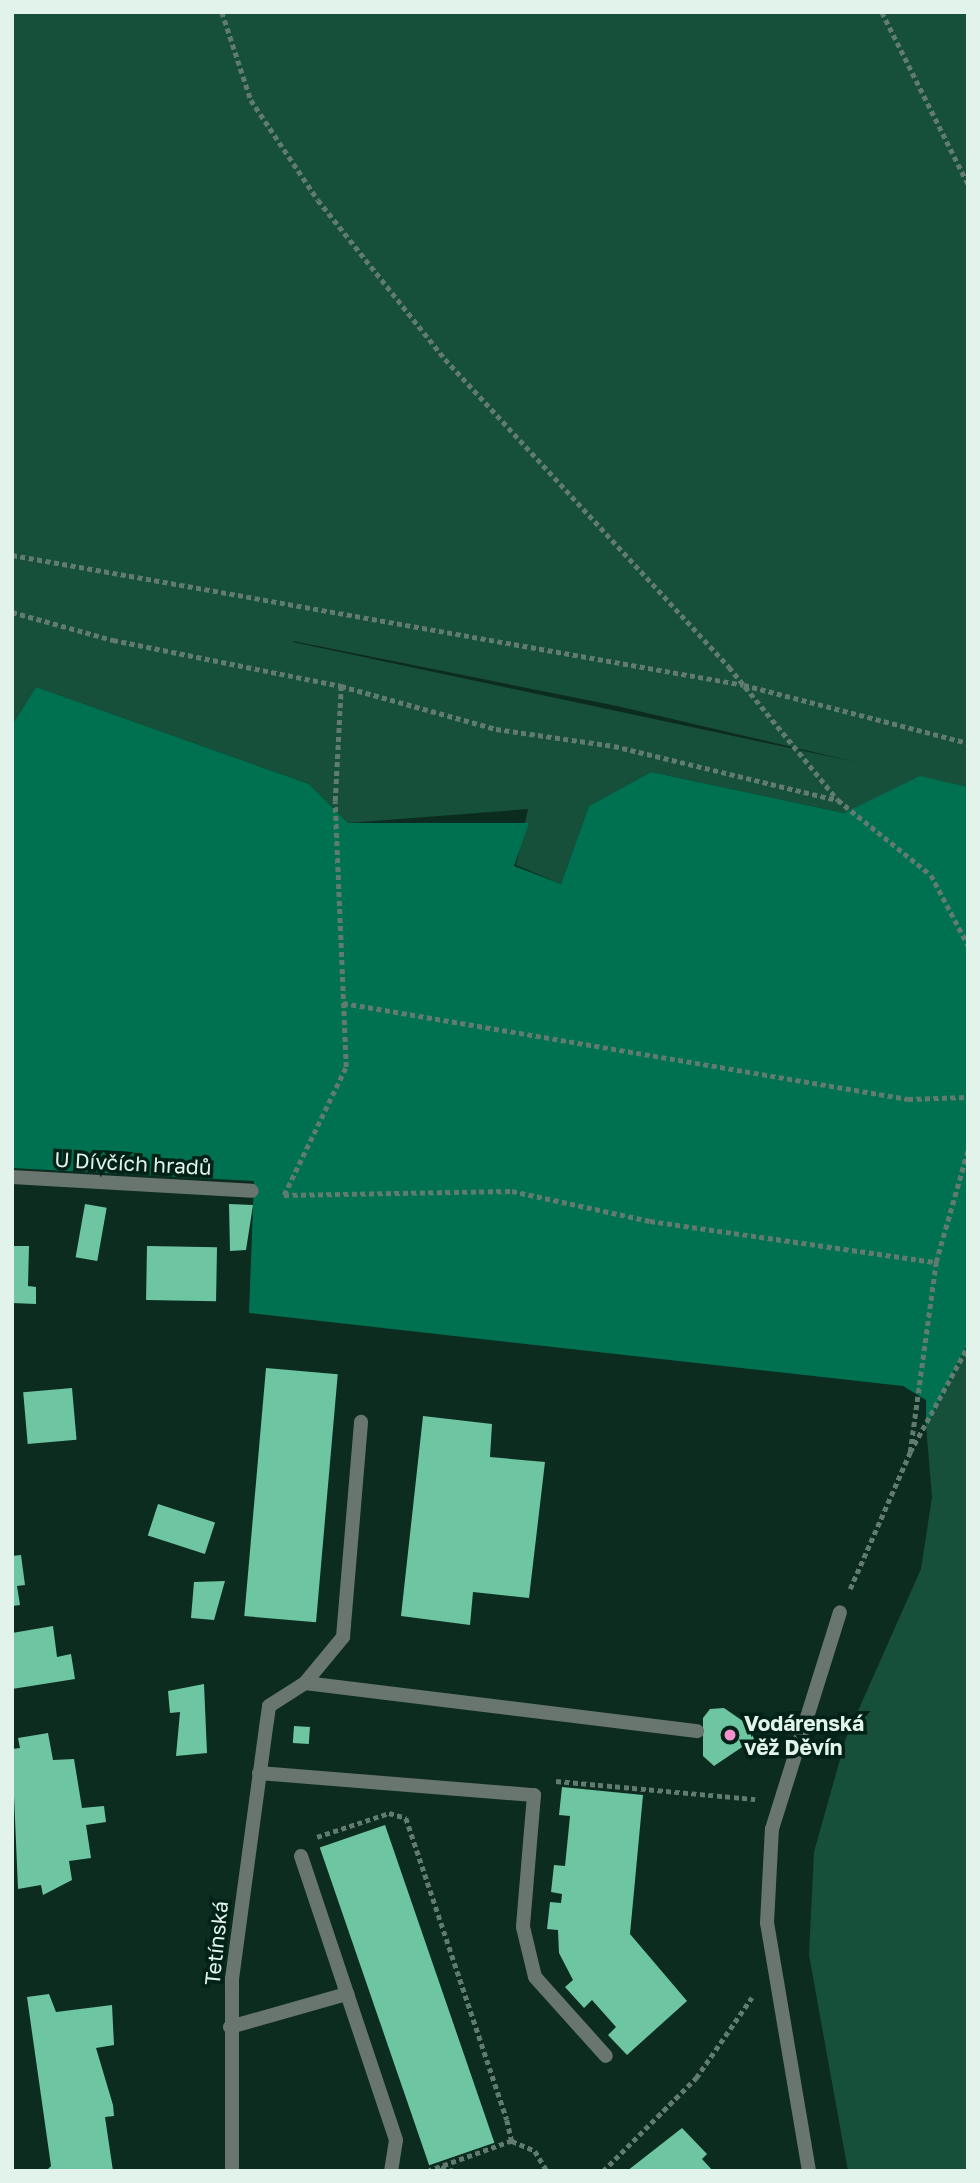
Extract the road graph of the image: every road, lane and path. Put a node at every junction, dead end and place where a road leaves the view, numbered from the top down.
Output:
1 (222, 12) edge
2 (882, 12) edge
3 (968, 184) edge
4 (12, 555) edge
5 (12, 612) edge
6 (341, 685) junction
7 (744, 685) junction
8 (968, 743) edge
9 (838, 800) junction
10 (968, 945) edge
11 (343, 1003) junction
12 (968, 1097) edge
13 (968, 1150) edge
14 (12, 1177) edge
15 (252, 1191) joint
16 (285, 1195) junction
17 (936, 1262) junction
18 (968, 1346) edge
19 (361, 1422) dead end
20 (909, 1452) junction
21 (840, 1612) joint
22 (306, 1683) junction
23 (697, 1731) dead end
24 (259, 1773) junction
25 (534, 1794) junction
26 (777, 1801) junction
27 (301, 1856) joint
28 (773, 1964) junction
29 (347, 1994) junction
30 (230, 2027) junction
31 (606, 2056) dead end
32 (512, 2141) junction
33 (440, 2167) junction
34 (232, 2171) edge
35 (391, 2171) edge
36 (429, 2171) edge
37 (454, 2171) edge
38 (547, 2171) edge
39 (603, 2171) edge
40 (809, 2171) edge

1 - 7 path
2 - 3 path
4 - 7 path
5 - 6 path
6 - 9 path
6 - 11 path
7 - 8 path
7 - 9 path
9 - 10 path
11 - 12 path
11 - 16 path
13 - 17 path
14 - 15 street, U Dívčích hradů
15 - 16 path
16 - 17 path
17 - 20 path
18 - 20 path
19 - 22 street
20 - 21 path
21 - 26 street
22 - 23 street
22 - 24 street, Tetínská
24 - 25 street
24 - 30 street, Tetínská
25 - 26 path
25 - 31 street
26 - 28 street
27 - 29 street
27 - 32 path
28 - 39 path
28 - 40 street
29 - 30 street
29 - 35 street
30 - 34 street, Tetínská
32 - 33 path
32 - 38 path
33 - 36 path
33 - 37 path

